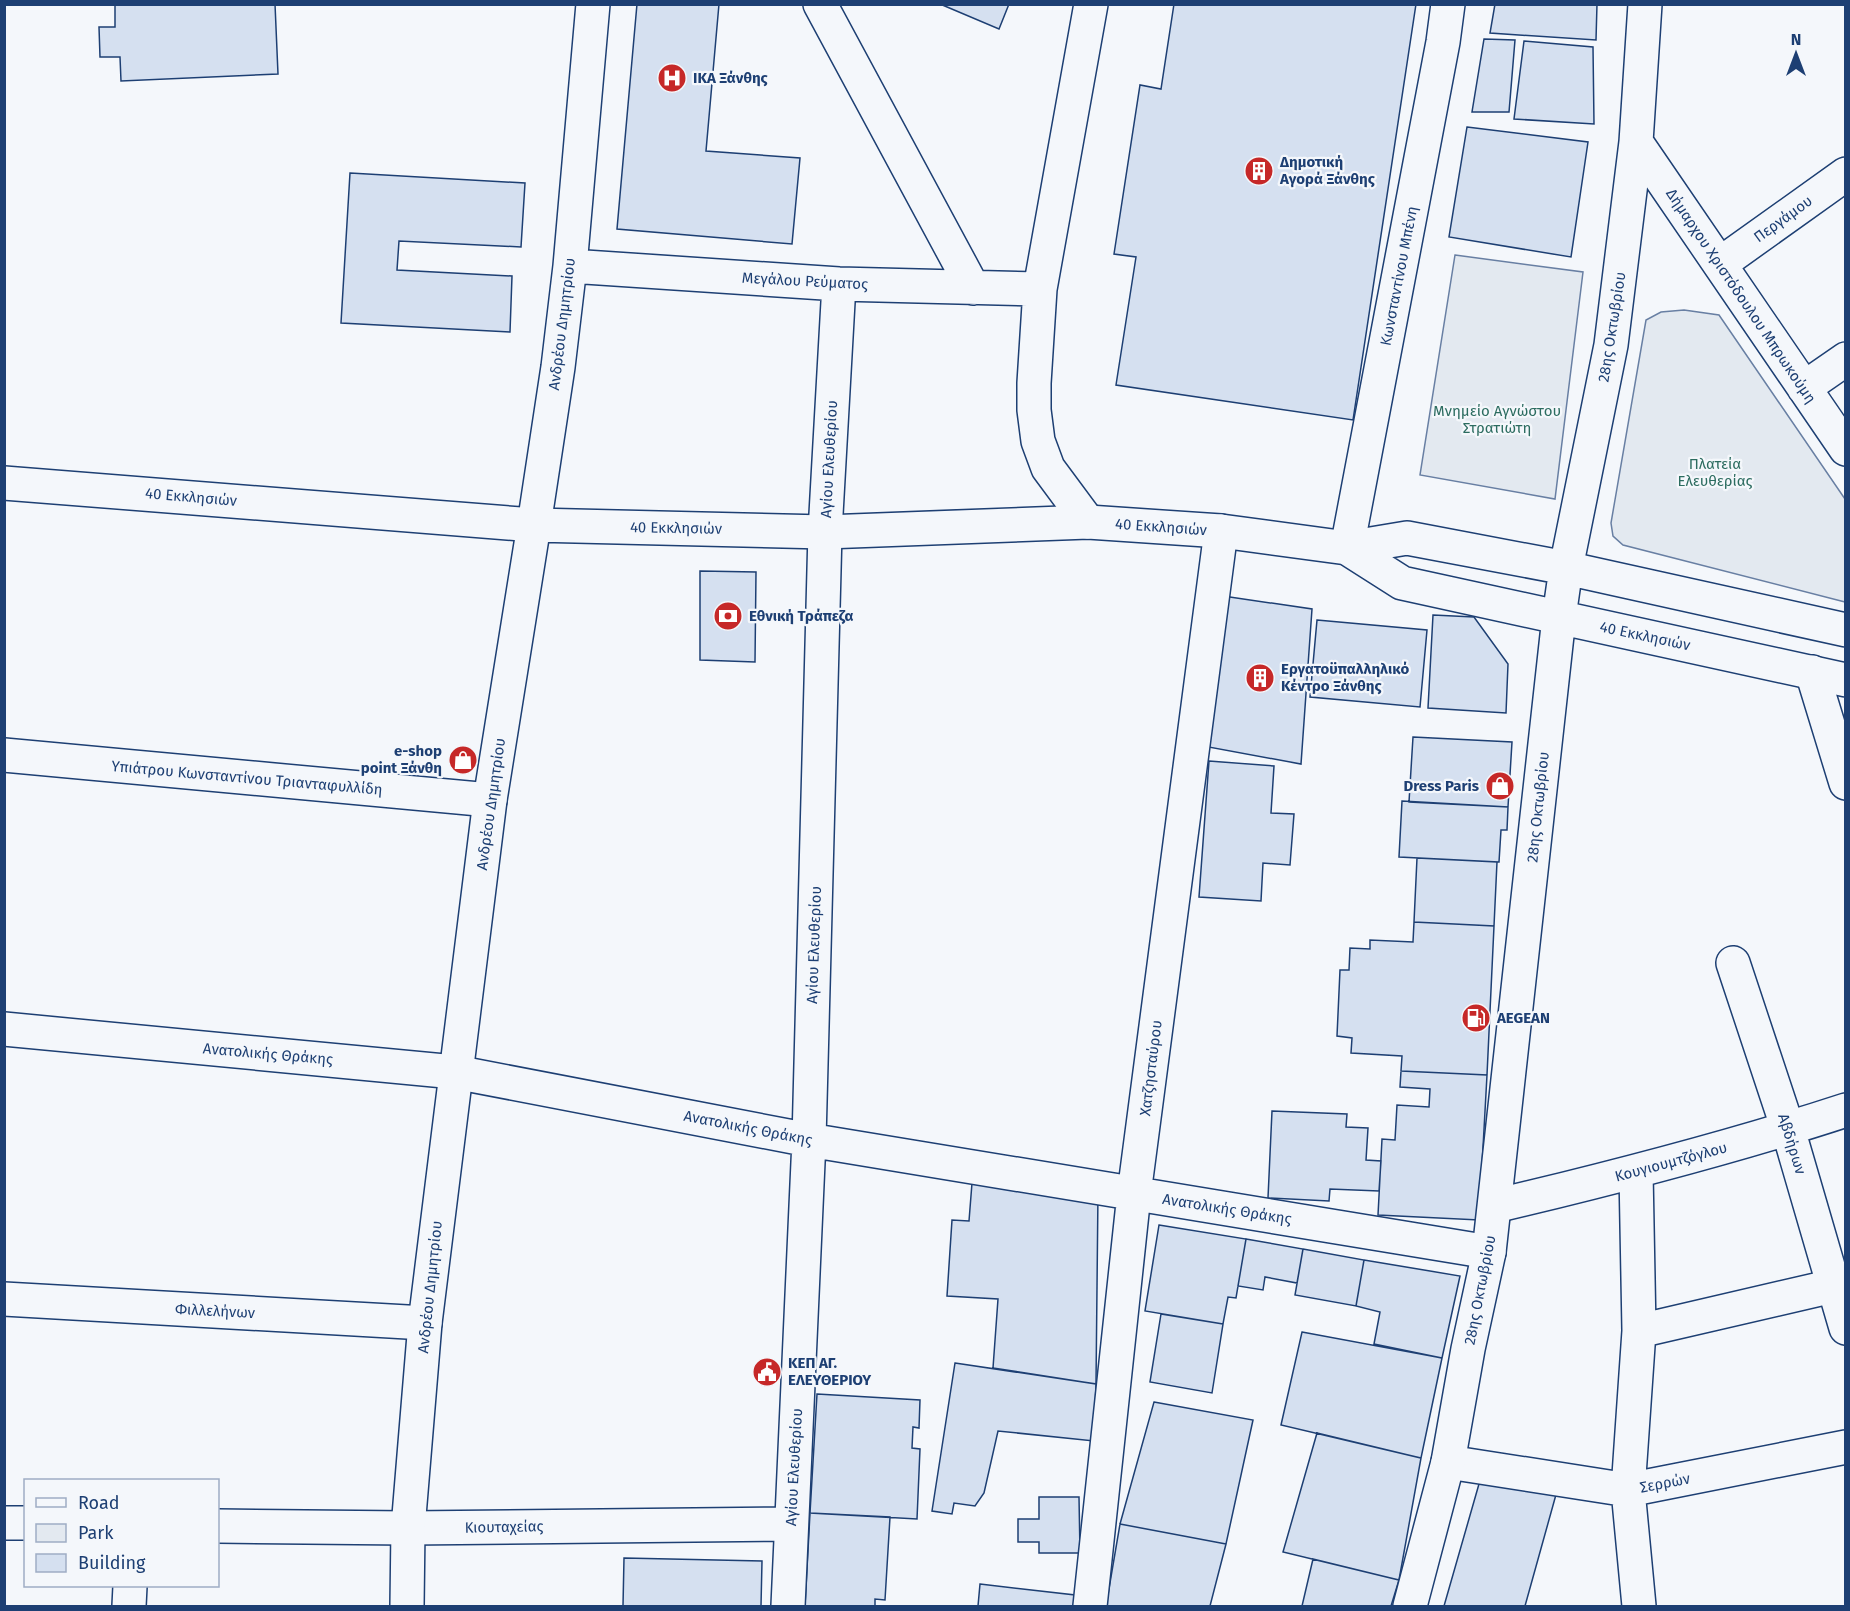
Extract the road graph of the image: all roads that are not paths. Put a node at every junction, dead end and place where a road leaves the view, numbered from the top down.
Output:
1 (593, 4) edge
2 (820, 4) edge
3 (1091, 4) edge
4 (1448, 4) edge
5 (1645, 4) edge
6 (1636, 142) junction
7 (1845, 174) edge
8 (1720, 264) junction
9 (570, 266) junction
10 (839, 284) junction
11 (973, 288) junction
12 (1040, 289) junction
13 (1845, 359) edge
14 (1804, 388) junction
15 (1845, 449) edge
16 (4, 483) edge
17 (1088, 522) junction
18 (534, 525) junction
19 (1221, 531) junction
20 (825, 532) junction
21 (1347, 548) junction
22 (1566, 568) junction
23 (1559, 617) junction
24 (1845, 630) edge
25 (1812, 672) junction
26 (1845, 680) edge
27 (4, 755) edge
28 (1845, 783) edge
29 (490, 800) junction
30 (1733, 963) dead end
31 (4, 1029) edge
32 (455, 1071) junction
33 (1845, 1110) edge
34 (1788, 1129) junction
35 (809, 1140) junction
36 (1636, 1172) junction
37 (1134, 1194) junction
38 (1495, 1206) junction
39 (1489, 1252) junction
40 (1840, 1285) edge
41 (4, 1299) edge
42 (425, 1323) junction
43 (1845, 1328) edge
44 (1640, 1330) junction
45 (1845, 1447) edge
46 (1449, 1462) junction
47 (1628, 1490) junction
48 (4, 1523) edge
49 (24, 1523) edge
50 (791, 1524) junction
51 (219, 1526) edge
52 (408, 1528) junction
53 (130, 1587) edge
54 (129, 1606) edge
55 (407, 1606) edge
56 (788, 1606) edge
57 (1090, 1606) edge
58 (1410, 1606) edge
59 (1639, 1606) edge

1 - 9 street, Ανδρέου Δημητρίου
2 - 11 street
3 - 12 street
4 - 21 street, Κωνσταντίνου Μπένη
5 - 6 street, 28ης Οκτωβρίου
6 - 8 street, Δήμαρχου Χριστόδουλου Μπρωκούμη
6 - 22 street, 28ης Οκτωβρίου
7 - 8 street, Περγάμου
8 - 14 street, Δήμαρχου Χριστόδουλου Μπρωκούμη
9 - 10 street, Μεγάλου Ρεύματος
9 - 18 street, Ανδρέου Δημητρίου
10 - 11 street, Μεγάλου Ρεύματος
10 - 20 street, Αγίου Ελευθερίου
11 - 12 street, Μεγάλου Ρεύματος
12 - 17 street
13 - 14 street
14 - 15 street, Δήμαρχου Χριστόδουλου Μπρωκούμη
16 - 18 street, 40 Εκκλησιών
17 - 19 street, 40 Εκκλησιών
17 - 20 street, 40 Εκκλησιών
18 - 20 street, 40 Εκκλησιών
18 - 29 street, Ανδρέου Δημητρίου
19 - 21 street, 40 Εκκλησιών
19 - 37 street, Χατζησταύρου
20 - 35 street, Αγίου Ελευθερίου
21 - 22 street, 40 Εκκλησιών
21 - 23 street, 40 Εκκλησιών
22 - 23 street, 28ης Οκτωβρίου
22 - 24 street, 40 Εκκλησιών
23 - 25 street, 40 Εκκλησιών
23 - 38 street, 28ης Οκτωβρίου
25 - 26 street, 40 Εκκλησιών
25 - 28 street
27 - 29 street, Υπιάτρου Κωνσταντίνου Τριανταφυλλίδη
29 - 32 street, Ανδρέου Δημητρίου
30 - 34 street, Αβδήρων
31 - 32 street, Ανατολικής Θράκης
32 - 35 street, Ανατολικής Θράκης
32 - 42 street, Ανδρέου Δημητρίου
33 - 34 street, Κουγιουμτζόγλου
34 - 36 street, Κουγιουμτζόγλου
34 - 40 street, Αβδήρων
35 - 37 street, Ανατολικής Θράκης
35 - 50 street, Αγίου Ελευθερίου
36 - 38 street, Κουγιουμτζόγλου
36 - 44 street
37 - 39 street, Ανατολικής Θράκης
37 - 57 street, Χατζησταύρου
38 - 39 street, 28ης Οκτωβρίου
39 - 46 street, 28ης Οκτωβρίου
40 - 43 street, Αβδήρων
40 - 44 street
41 - 42 street, Φιλλελήνων
42 - 52 street, Ανδρέου Δημητρίου
44 - 47 street
45 - 47 street, Σερρών
46 - 47 street, Σερρών
46 - 58 street, 28ης Οκτωβρίου
47 - 59 street
48 - 49 street
50 - 52 street, Κιουταχείας
50 - 56 street, Αγίου Ελευθερίου
51 - 52 street, Κιουταχείας
52 - 55 street, Ανδρέου Δημητρίου
53 - 54 street

